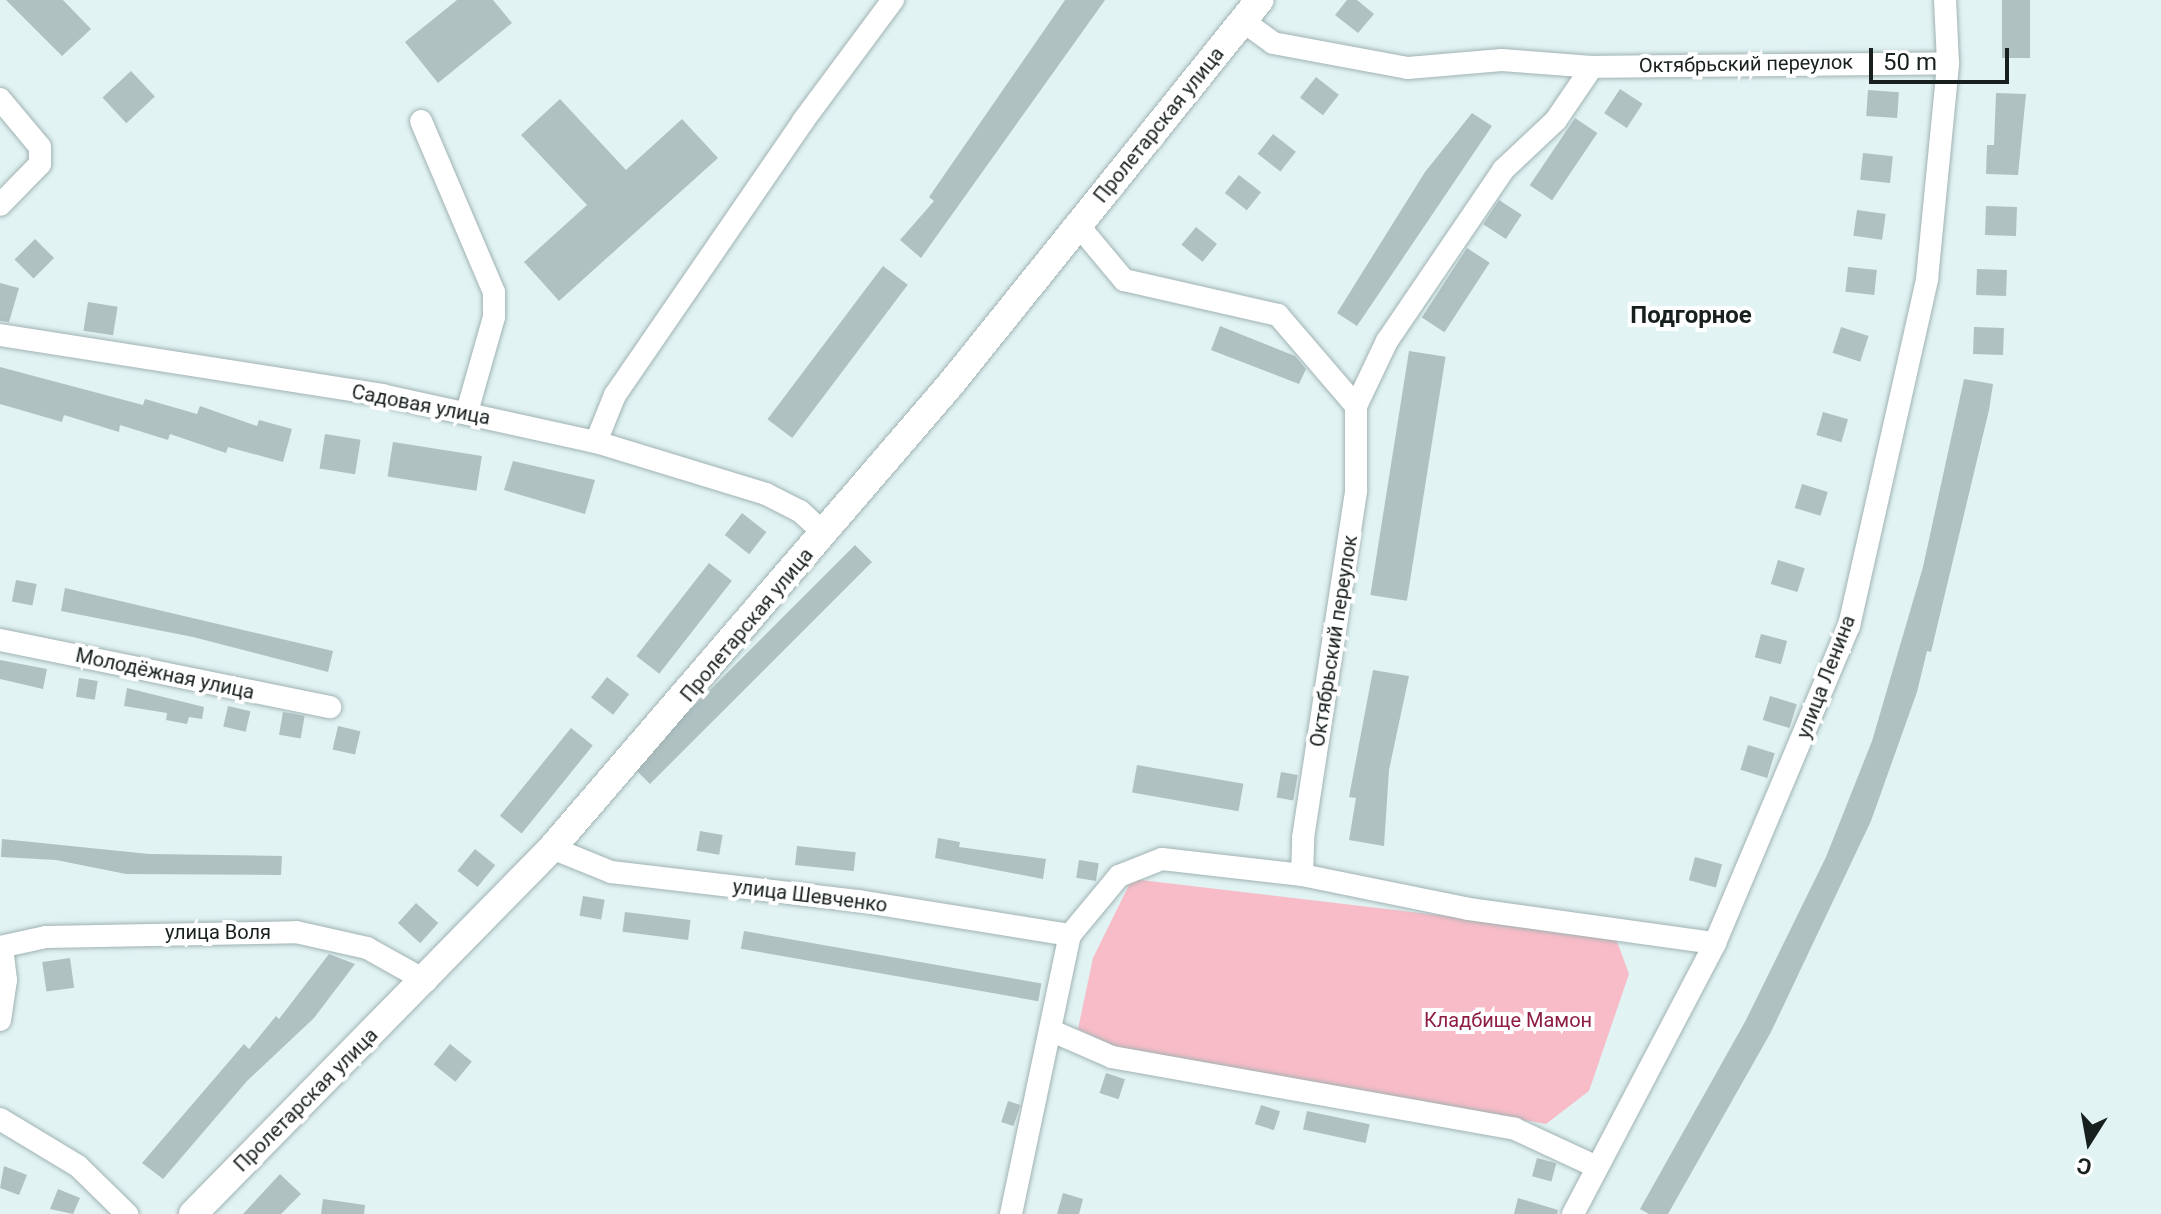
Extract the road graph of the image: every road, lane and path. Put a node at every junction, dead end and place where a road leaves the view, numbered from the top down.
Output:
1 (893, 0) edge
2 (1945, 0) edge
3 (1252, 11) edge
4 (1948, 63) junction
5 (1592, 67) junction
6 (0, 99) edge
7 (421, 121) dead end
8 (0, 205) edge
9 (1078, 225) junction
10 (0, 335) edge
11 (1356, 406) junction
12 (467, 412) junction
13 (596, 442) junction
14 (824, 533) junction
15 (0, 640) edge
16 (330, 707) dead end
17 (552, 848) junction
18 (1302, 875) junction
19 (1070, 935) junction
20 (1715, 943) junction
21 (1, 947) edge
22 (426, 981) junction
23 (0, 1020) edge
24 (1052, 1031) junction
25 (0, 1119) edge
26 (1597, 1167) junction
27 (127, 1214) edge
28 (193, 1214) edge
29 (1011, 1214) edge
30 (1573, 1214) edge

1 - 13 street
2 - 4 street, улица Ленина
3 - 5 street, Октябрьский переулок
3 - 9 street, Пролетарская улица
4 - 5 street, Октябрьский переулок
4 - 20 street, улица Ленина
5 - 11 street, Октябрьский переулок
6 - 8 street
7 - 12 street
9 - 11 street
9 - 14 street, Пролетарская улица
10 - 12 street, Садовая улица
11 - 18 street, Октябрьский переулок
12 - 13 street, Садовая улица
13 - 14 street, Садовая улица
14 - 17 street, Пролетарская улица
15 - 16 street, Молодёжная улица
17 - 19 street, улица Шевченко
17 - 22 street, Пролетарская улица
18 - 19 street
18 - 20 street
19 - 24 street
20 - 26 street, улица Ленина
21 - 22 street, улица Воля
21 - 23 street
22 - 28 street, Пролетарская улица
24 - 26 street
24 - 29 street
25 - 27 street
26 - 30 street, улица Ленина

